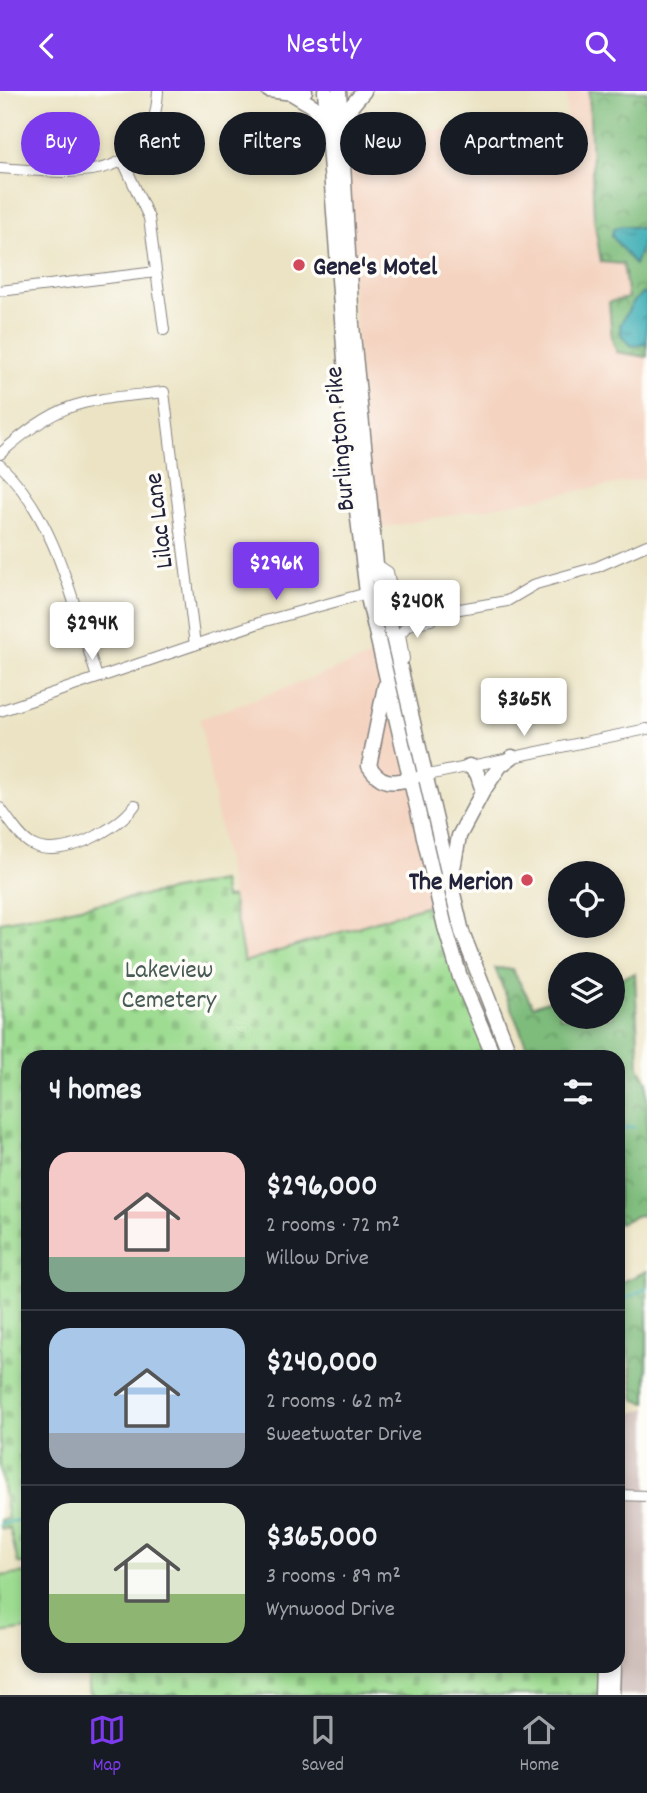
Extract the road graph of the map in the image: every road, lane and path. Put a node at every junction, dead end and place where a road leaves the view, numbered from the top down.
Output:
1 (158, 91) edge
2 (268, 91) edge
3 (325, 91) edge
4 (339, 91) edge
5 (364, 91) edge
6 (299, 92) edge
7 (153, 112) edge
8 (335, 132) junction
9 (114, 164) edge
10 (0, 168) edge
11 (129, 175) edge
12 (156, 272) junction
13 (0, 291) edge
14 (164, 330) dead end
15 (0, 454) edge
16 (0, 464) edge
17 (647, 545) edge
18 (376, 564) junction
19 (367, 593) junction
20 (436, 614) junction
21 (195, 645) junction
22 (399, 670) junction
23 (97, 677) junction
24 (386, 681) junction
25 (0, 711) edge
26 (647, 729) edge
27 (512, 757) junction
28 (469, 766) junction
29 (417, 777) junction
30 (483, 791) junction
31 (135, 805) dead end
32 (0, 808) edge
33 (450, 883) junction
34 (491, 1050) edge
35 (508, 1050) edge
36 (625, 1495) edge
37 (647, 1496) edge
38 (603, 1673) edge
39 (613, 1673) edge
40 (602, 1695) edge
41 (612, 1695) edge

1 - 7 street
2 - 6 main road
3 - 8 highway, Burlington Pike
4 - 8 highway, Burlington Pike
5 - 8 highway
6 - 8 highway
8 - 18 highway, Burlington Pike
8 - 19 highway, Burlington Pike
9 - 10 street
11 - 12 street
12 - 13 street
12 - 14 street
15 - 21 street, Lilac Lane
16 - 23 street
17 - 20 street
18 - 20 street
18 - 22 highway, Burlington Pike
19 - 21 street
19 - 24 highway, Burlington Pike
20 - 22 street
21 - 23 street
22 - 29 highway, Burlington Pike
23 - 25 street
24 - 29 highway, Burlington Pike
24 - 29 highway
26 - 27 street
27 - 28 street
27 - 30 highway
28 - 29 street
28 - 30 highway
29 - 33 highway, Burlington Pike
29 - 34 highway, Burlington Pike
30 - 33 highway
31 - 32 street
33 - 35 highway, Burlington Pike
36 - 37 street
38 - 40 highway
39 - 41 highway

